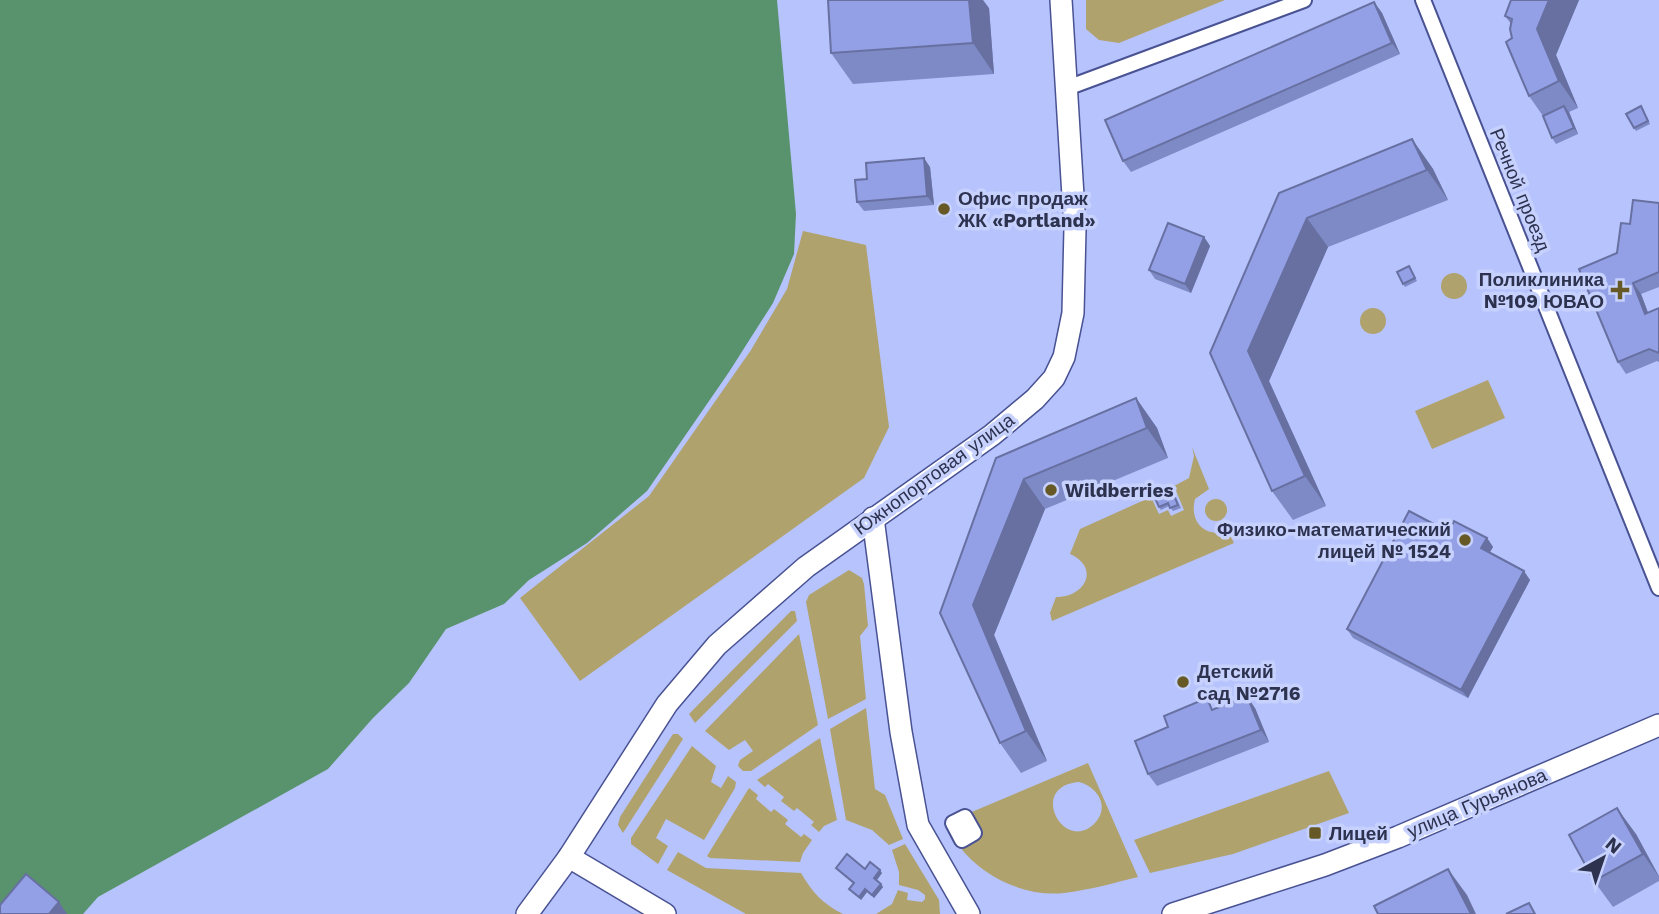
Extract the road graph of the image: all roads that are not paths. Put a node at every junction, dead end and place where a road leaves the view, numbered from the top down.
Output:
1 (1061, 0) edge
2 (1304, 0) edge
3 (1423, 0) edge
4 (1067, 88) junction
5 (873, 518) junction
6 (1659, 589) edge
7 (1659, 725) edge
8 (569, 857) junction
9 (527, 914) edge
10 (665, 914) edge
11 (969, 914) edge
12 (1173, 914) edge

1 - 4 main road, Южнопортовая улица
2 - 4 street
3 - 6 street, Речной проезд
4 - 5 main road, Южнопортовая улица
5 - 8 main road, Южнопортовая улица
5 - 11 main road
7 - 12 main road, улица Гурьянова
8 - 9 main road
8 - 10 main road

